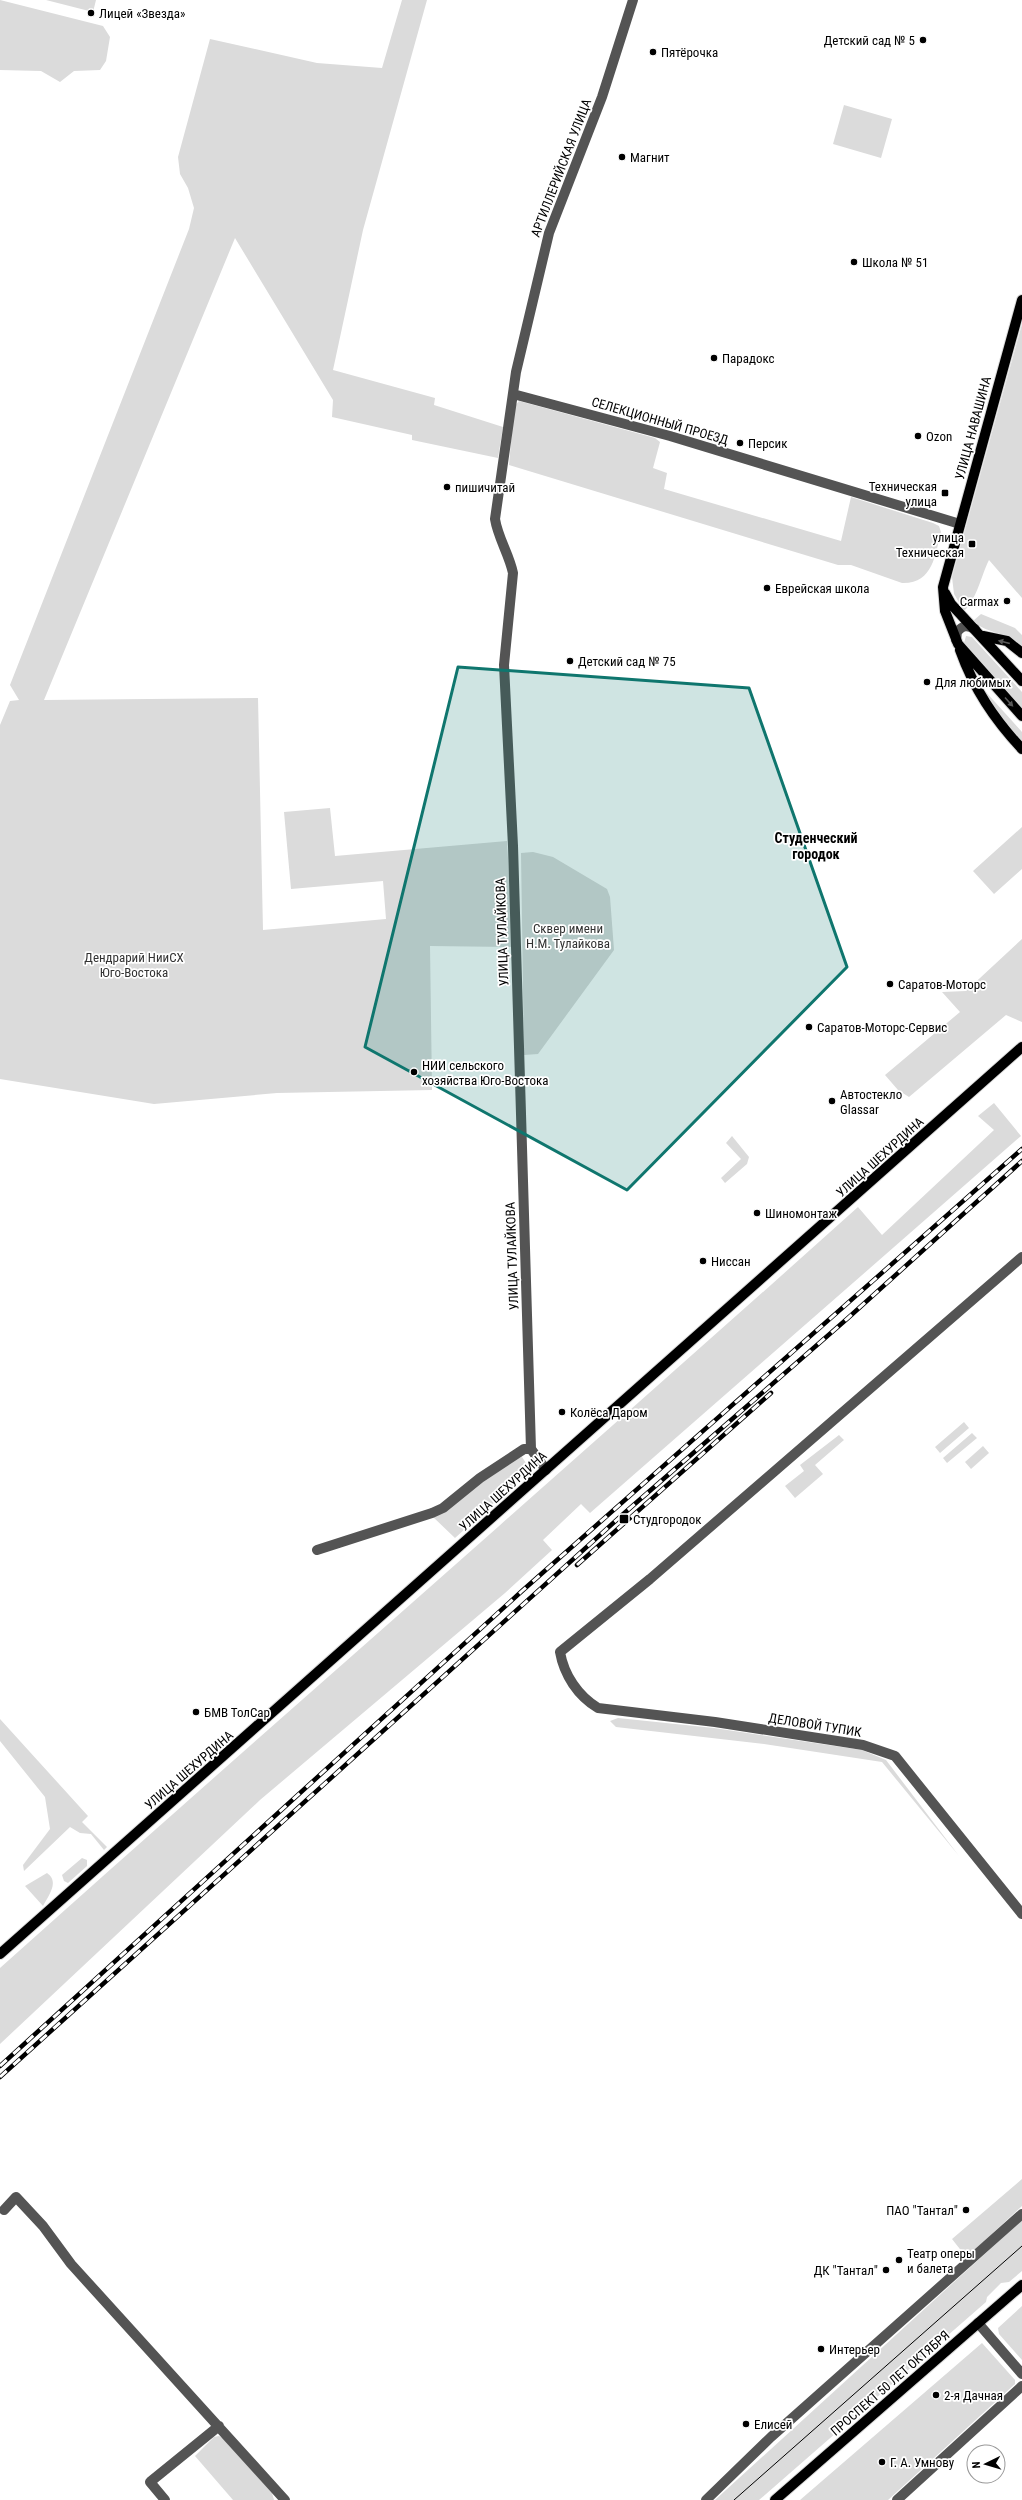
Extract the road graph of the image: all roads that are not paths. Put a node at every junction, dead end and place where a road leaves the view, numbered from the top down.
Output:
1 (633, 0) edge
2 (1022, 300) edge
3 (513, 394) junction
4 (960, 524) junction
5 (943, 587) junction
6 (979, 632) junction
7 (957, 642) junction
8 (1022, 653) edge
9 (1022, 681) edge
10 (1022, 716) edge
11 (1022, 749) edge
12 (1022, 1047) edge
13 (1022, 1257) edge
14 (531, 1449) junction
15 (546, 1470) junction
16 (317, 1550) dead end
17 (1022, 1914) edge
18 (0, 1954) edge
19 (4, 2210) dead end
20 (1022, 2214) edge
21 (1022, 2285) edge
22 (978, 2323) junction
23 (1022, 2374) edge
24 (1022, 2386) edge
25 (219, 2426) junction
26 (165, 2500) edge
27 (285, 2500) edge
28 (706, 2500) edge
29 (775, 2500) edge
30 (897, 2500) edge

1 - 3 street, АРТИЛЛЕРИЙСКАЯ УЛИЦА
2 - 4 main road, УЛИЦА НАВАШИНА
3 - 4 street, СЕЛЕКЦИОННЫЙ ПРОЕЗД
3 - 14 street, УЛИЦА ТУЛАЙКОВА
4 - 5 main road, УЛИЦА НАВАШИНА
5 - 6 main road
5 - 7 main road
6 - 7 street
8 -> 6 main road
6 - 9 main road
7 -> 10 main road
7 - 11 main road
12 - 15 main road, УЛИЦА ШЕХУРДИНА
13 - 17 street, ДЕЛОВОЙ ТУПИК
14 - 15 street
14 - 16 street
15 - 18 main road, УЛИЦА ШЕХУРДИНА
19 - 25 street
20 - 28 street
21 - 22 main road, ПРОСПЕКТ 50 ЛЕТ ОКТЯБРЯ
22 - 23 street
22 - 29 main road, ПРОСПЕКТ 50 ЛЕТ ОКТЯБРЯ
24 - 30 street
25 - 26 street
25 - 27 street

